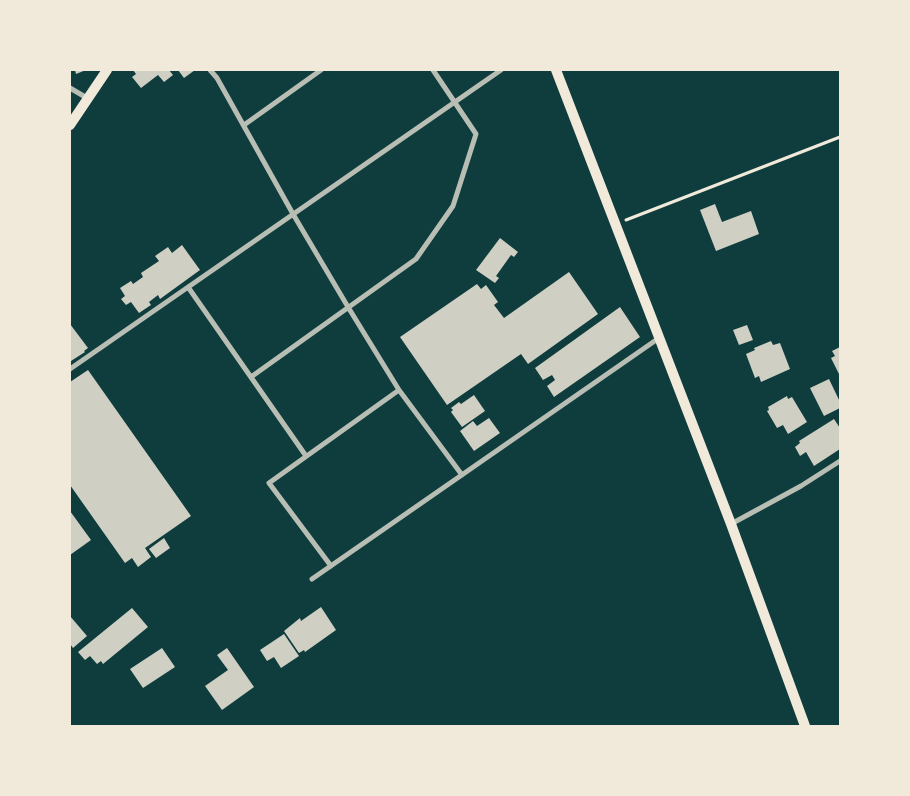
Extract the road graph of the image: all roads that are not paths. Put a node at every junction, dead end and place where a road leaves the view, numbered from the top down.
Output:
1 (107, 70) edge
2 (210, 70) edge
3 (321, 70) edge
4 (433, 70) edge
5 (501, 70) edge
6 (556, 70) edge
7 (70, 88) edge
8 (87, 98) junction
9 (454, 102) junction
10 (70, 125) edge
11 (244, 125) junction
12 (293, 214) junction
13 (188, 287) junction
14 (348, 307) junction
15 (660, 338) junction
16 (70, 369) edge
17 (251, 377) junction
18 (399, 390) junction
19 (306, 456) junction
20 (840, 461) edge
21 (462, 475) junction
22 (731, 524) junction
23 (331, 566) junction
24 (312, 580) dead end
25 (805, 726) edge

1 - 8 main road
2 - 11 street
3 - 11 street
4 - 9 street
5 - 9 street
6 - 15 main road
7 - 8 street
8 - 10 main road
9 - 12 street
9 - 14 street
11 - 12 street
12 - 13 street
12 - 14 street
13 - 16 street
13 - 17 street
14 - 17 street
14 - 18 street
15 - 21 street
15 - 22 main road
17 - 19 street
18 - 19 street
18 - 21 street
19 - 23 street
20 - 22 street
21 - 23 street
22 - 25 main road
23 - 24 street

